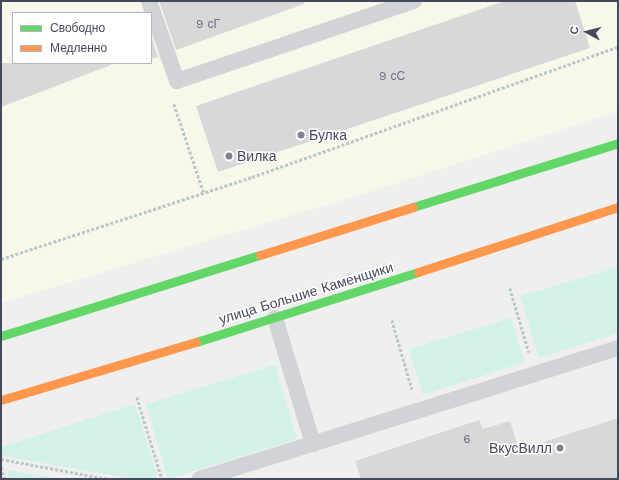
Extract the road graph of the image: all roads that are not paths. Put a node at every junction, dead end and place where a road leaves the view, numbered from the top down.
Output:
1 (150, 1) edge
2 (414, 1) edge
3 (379, 6) edge
4 (618, 143) edge
5 (618, 207) edge
6 (274, 318) junction
7 (1, 336) edge
8 (618, 348) edge
9 (1, 400) edge
10 (313, 444) junction
11 (200, 479) edge

1 - 3 lane
2 - 3 lane
4 - 7 main road
5 - 6 main road, улица Большие Каменщики
6 - 9 main road, улица Большие Каменщики
6 - 10 lane
8 - 10 lane
10 - 11 lane

